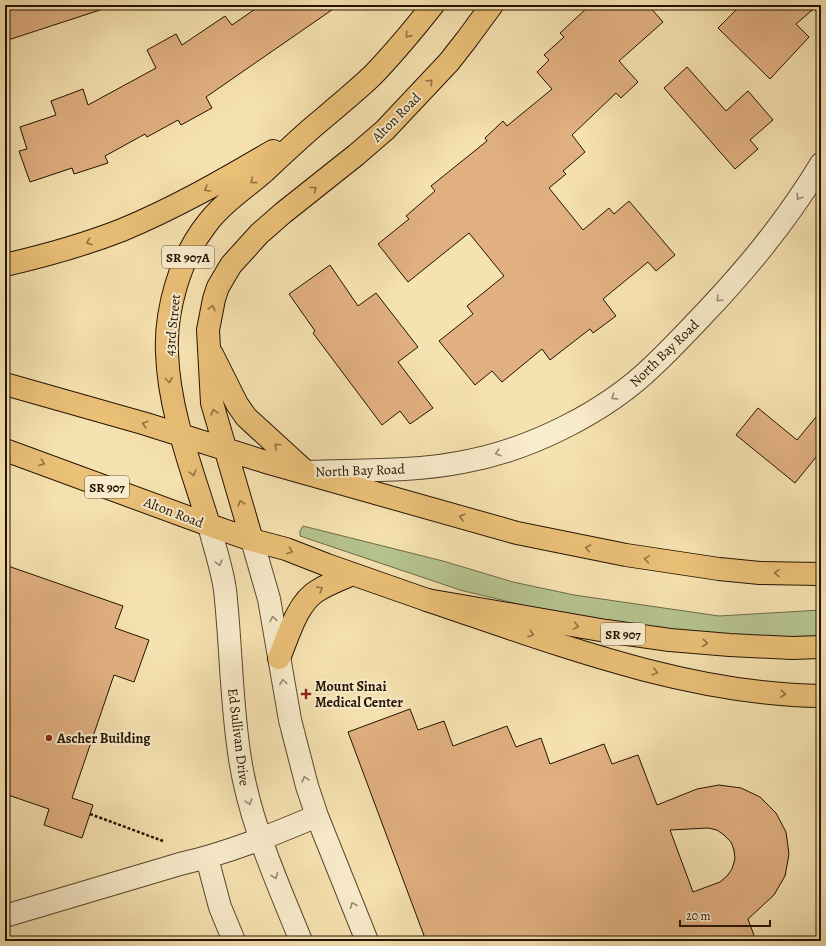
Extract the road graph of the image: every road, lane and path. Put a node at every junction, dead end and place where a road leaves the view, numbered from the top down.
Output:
1 (432, 5) edge
2 (492, 5) edge
3 (314, 127) junction
4 (821, 164) edge
5 (5, 265) edge
6 (209, 347) junction
7 (5, 384) edge
8 (182, 436) junction
9 (5, 450) edge
10 (225, 450) junction
11 (306, 472) junction
12 (209, 525) junction
13 (252, 540) junction
14 (353, 574) junction
15 (819, 574) edge
16 (427, 600) junction
17 (821, 647) edge
18 (279, 658) junction
19 (821, 696) edge
20 (90, 814) dead end
21 (317, 816) junction
22 (260, 840) junction
23 (166, 842) dead end
24 (207, 858) junction
25 (7, 914) edge
26 (228, 940) edge
27 (301, 941) edge
28 (367, 941) edge

1 -> 3 main road, SR 907A
6 -> 2 main road, Alton Road / SR 907A
3 -> 5 main road
3 -> 8 main road, 43rd Street / SR 907A
4 -> 11 street, North Bay Road
10 -> 6 main road, SR 907A
11 -> 6 main road
8 -> 7 main road
8 - 10 main road
8 -> 12 main road, 43rd Street / SR 907A
9 -> 12 main road, Alton Road / SR 907
10 - 11 main road
13 -> 10 main road, SR 907A
15 -> 11 main road
12 - 13 main road, Alton Road / SR 907
12 -> 22 street, Ed Sullivan Drive
13 -> 14 main road, SR 907
18 -> 13 street
14 - 16 main road, SR 907
18 -> 14 main road
16 -> 17 main road, SR 907
16 -> 19 main road
21 -> 18 street
20 - 23 path
21 - 22 street
28 -> 21 street
22 - 24 street
22 -> 27 street, Ed Sullivan Drive
24 - 25 street
24 - 26 street

